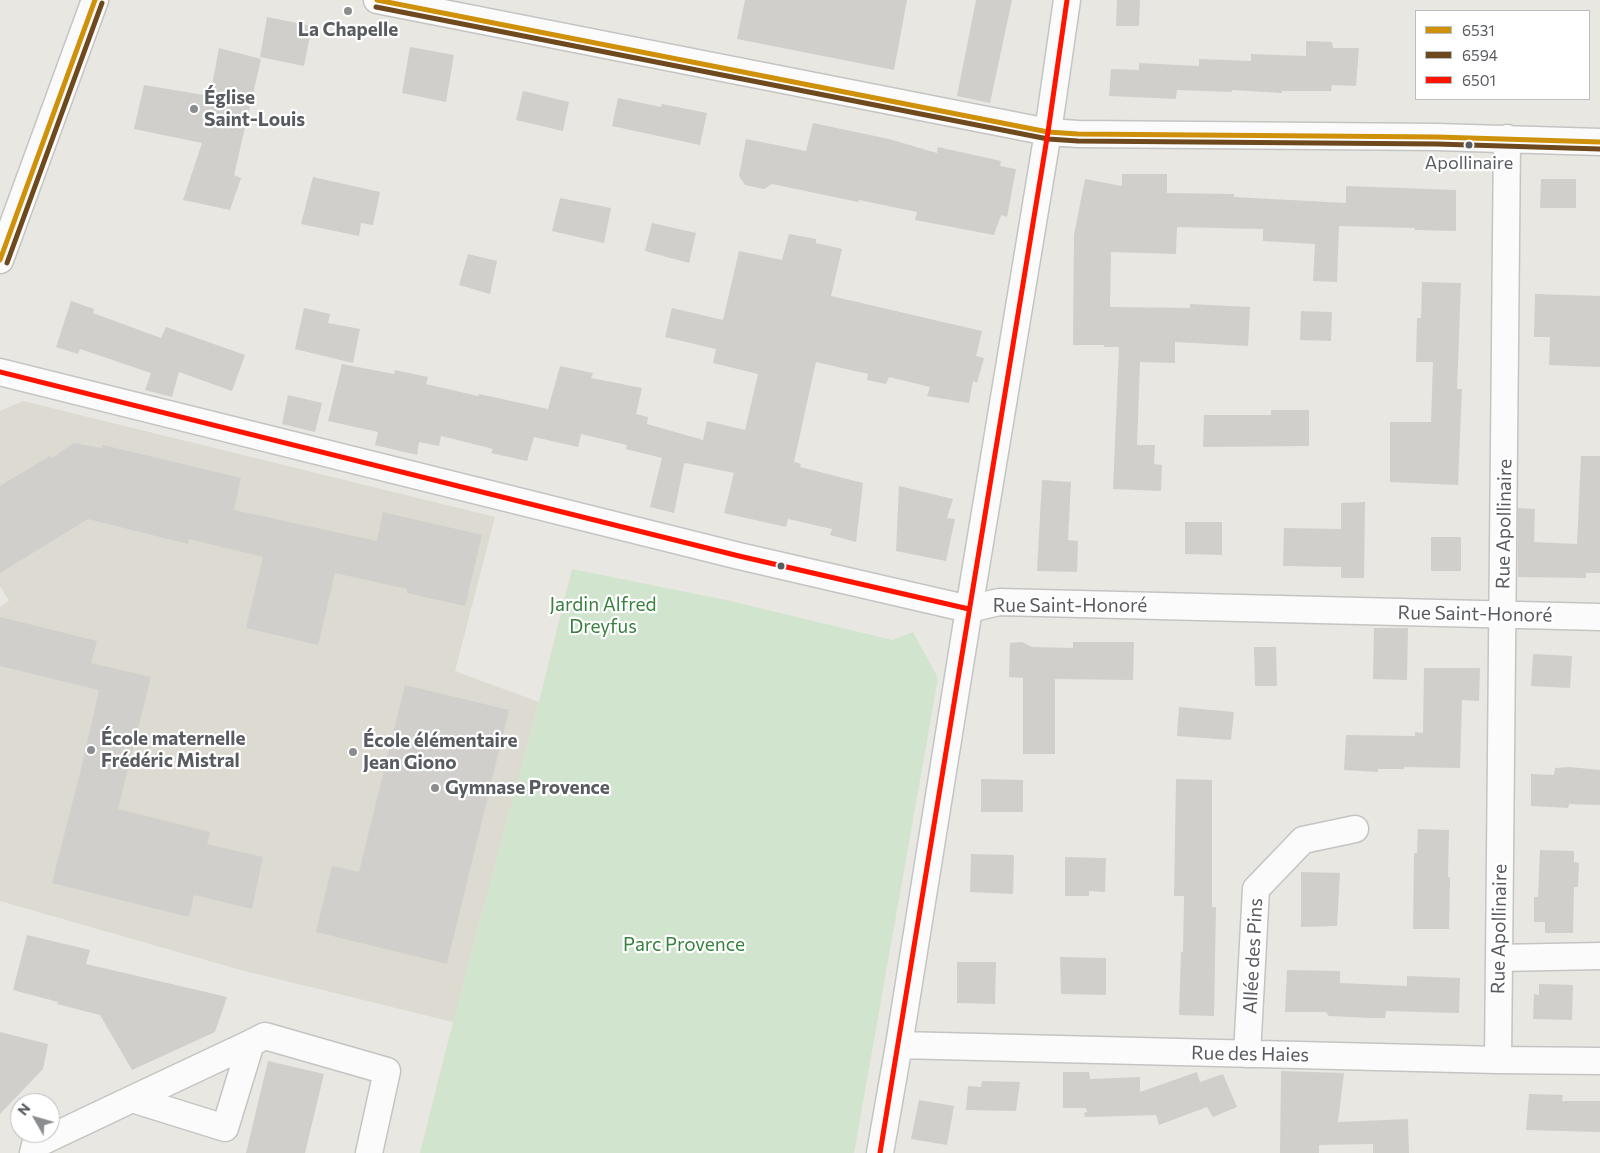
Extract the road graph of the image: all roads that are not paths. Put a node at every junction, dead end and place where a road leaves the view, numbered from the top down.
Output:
1 (95, 0) edge
2 (377, 0) edge
3 (1067, 0) edge
4 (1048, 132) junction
5 (1507, 138) junction
6 (1600, 142) edge
7 (0, 260) edge
8 (0, 372) edge
9 (969, 609) junction
10 (1503, 616) junction
11 (1600, 617) edge
12 (1355, 829) dead end
13 (1600, 956) edge
14 (1499, 958) junction
15 (251, 1043) junction
16 (900, 1046) junction
17 (1247, 1054) junction
18 (1498, 1060) junction
19 (1600, 1061) edge
20 (132, 1099) junction
21 (33, 1153) edge
22 (369, 1153) edge
23 (880, 1153) edge

1 - 7 street
2 - 4 street
3 - 4 street
4 - 5 street
4 - 9 street
5 - 6 street
5 - 10 street, Rue Apollinaire
8 - 9 street, Rue Saint-Honoré
9 - 10 street, Rue Saint-Honoré
9 - 16 street
10 - 11 street, Rue Saint-Honoré
10 - 14 street, Rue Apollinaire
12 - 17 street, Allée des Pins
13 - 14 street
14 - 18 street, Rue Apollinaire
15 - 20 street
15 - 20 street
15 - 22 street
16 - 17 street, Rue des Haies
16 - 23 street
17 - 18 street, Rue des Haies
18 - 19 street, Rue des Haies
20 - 21 street

